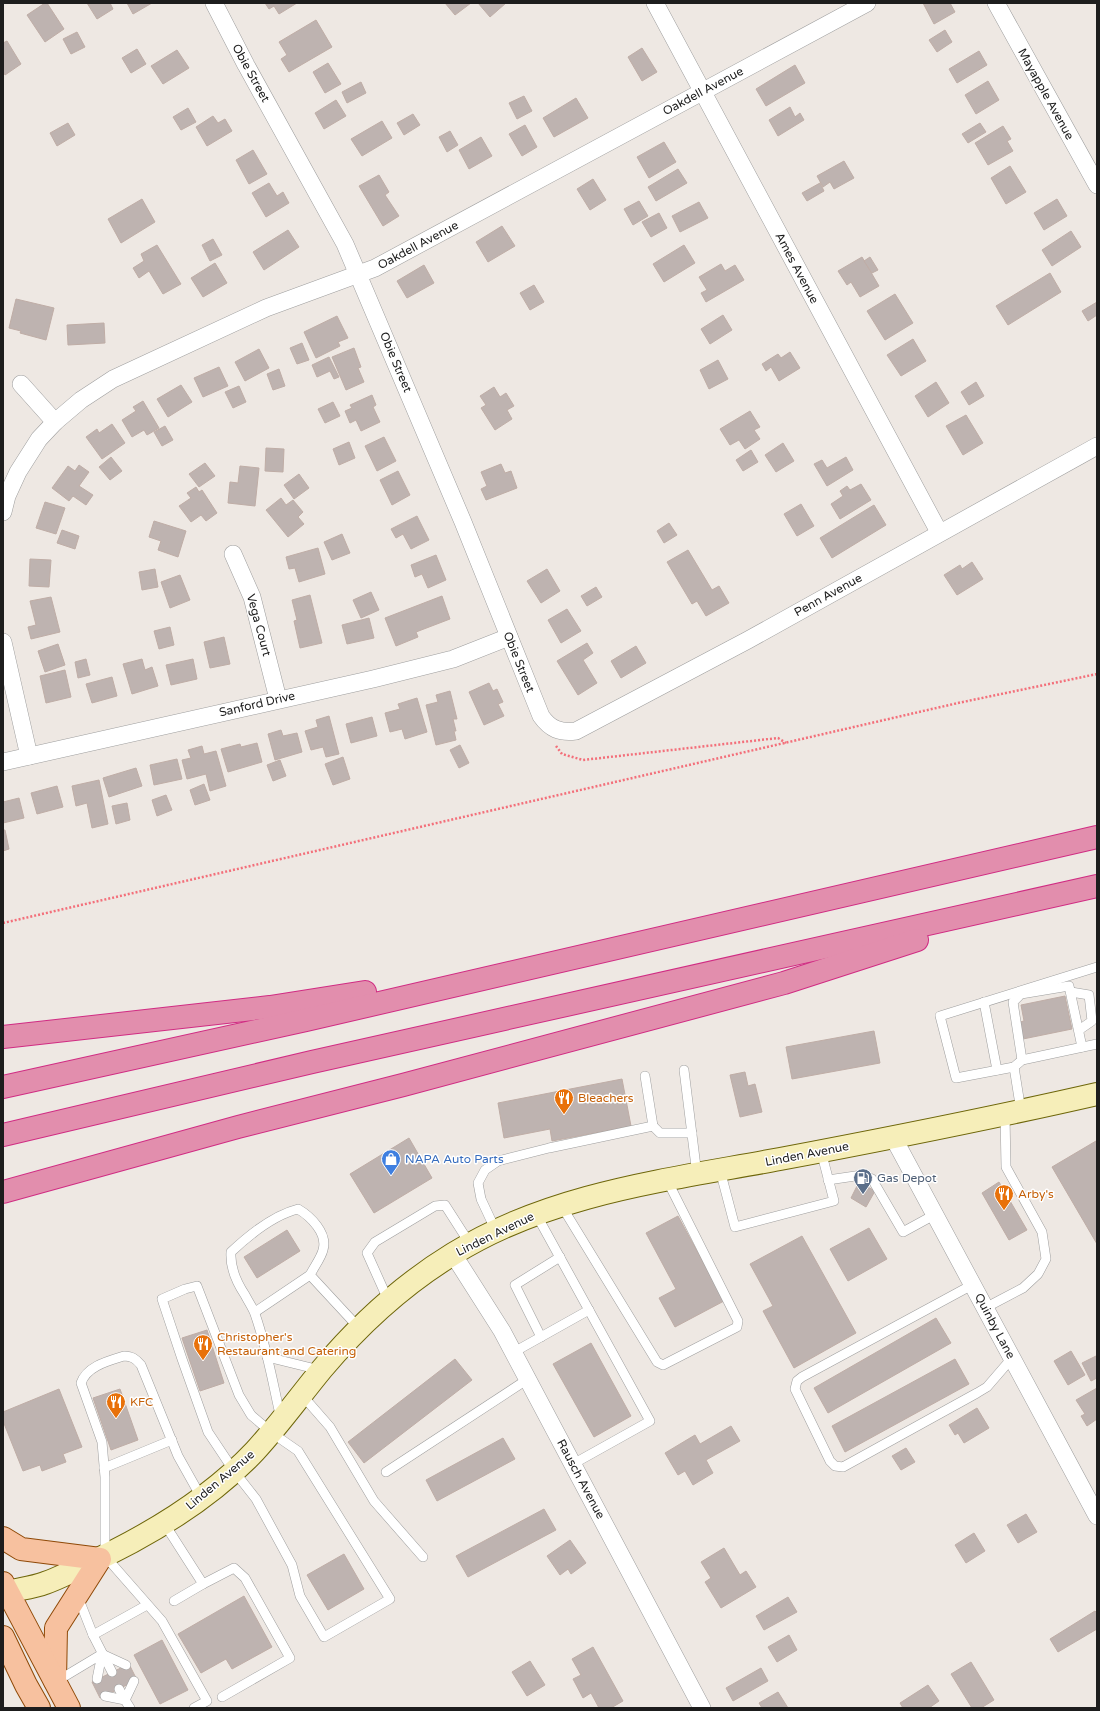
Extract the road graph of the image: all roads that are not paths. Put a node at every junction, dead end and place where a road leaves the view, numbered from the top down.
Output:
1 (214, 3) edge
2 (655, 3) edge
3 (867, 3) edge
4 (996, 3) edge
5 (703, 91) junction
6 (1097, 185) edge
7 (358, 275) junction
8 (21, 384) dead end
9 (55, 422) junction
10 (1097, 446) edge
11 (3, 512) edge
12 (939, 532) junction
13 (234, 554) dead end
14 (509, 637) junction
15 (3, 642) edge
16 (278, 699) junction
17 (555, 730) joint
18 (29, 756) junction
19 (3, 762) edge
20 (1097, 837) edge
21 (1097, 886) edge
22 (1048, 897) junction
23 (577, 957) junction
24 (1097, 967) edge
25 (1071, 992) junction
26 (984, 1002) junction
27 (1078, 1030) junction
28 (3, 1037) edge
29 (1097, 1044) edge
30 (1082, 1047) junction
31 (1022, 1060) junction
32 (1014, 1067) junction
33 (684, 1070) dead end
34 (997, 1070) junction
35 (645, 1076) dead end
36 (3, 1087) edge
37 (1097, 1094) edge
38 (1013, 1113) junction
39 (653, 1126) junction
40 (692, 1133) junction
41 (3, 1136) edge
42 (893, 1137) junction
43 (821, 1152) junction
44 (720, 1170) junction
45 (697, 1175) junction
46 (667, 1180) junction
47 (828, 1180) junction
48 (3, 1192) edge
49 (561, 1205) junction
50 (536, 1214) junction
51 (934, 1215) junction
52 (496, 1231) junction
53 (462, 1249) junction
54 (560, 1257) junction
55 (310, 1275) junction
56 (972, 1285) junction
57 (389, 1302) junction
58 (985, 1308) junction
59 (589, 1310) junction
60 (255, 1312) junction
61 (360, 1329) junction
62 (541, 1338) junction
63 (514, 1352) junction
64 (267, 1357) junction
65 (1012, 1358) junction
66 (322, 1370) junction
67 (528, 1379) junction
68 (302, 1395) junction
69 (276, 1427) junction
70 (172, 1440) junction
71 (573, 1464) junction
72 (104, 1468) junction
73 (234, 1471) junction
74 (386, 1472) dead end
75 (201, 1498) junction
76 (1097, 1516) edge
77 (164, 1523) junction
78 (3, 1538) edge
79 (102, 1557) junction
80 (423, 1557) dead end
81 (203, 1584) junction
82 (5, 1589) edge
83 (77, 1594) junction
84 (174, 1601) dead end
85 (147, 1605) junction
86 (94, 1635) junction
87 (3, 1637) edge
88 (102, 1654) junction
89 (3, 1663) edge
90 (126, 1665) dead end
91 (112, 1672) dead end
92 (97, 1679) dead end
93 (134, 1681) dead end
94 (55, 1682) junction
95 (26, 1685) junction
96 (119, 1689) dead end
97 (105, 1696) dead end
98 (222, 1697) dead end
99 (125, 1700) junction
100 (39, 1708) edge
101 (69, 1708) edge
102 (130, 1708) edge
103 (194, 1708) edge
104 (702, 1708) edge

1 - 7 street, Obie Street
2 - 5 street, Ames Avenue
3 - 5 street, Oakdell Avenue
4 - 6 street, Mayapple Avenue
5 - 7 street, Oakdell Avenue
5 - 12 street, Ames Avenue
7 - 9 street, Oakdell Avenue
7 - 14 street, Obie Street
8 - 9 street
9 - 11 street, Oakdell Avenue
10 - 12 street, Penn Avenue
12 - 17 street, Penn Avenue
13 - 16 street, Vega Court
14 - 16 street, Sanford Drive
14 - 17 street, Obie Street
15 - 18 street
16 - 18 street, Sanford Drive
18 - 19 street, Sanford Drive
20 - 23 highway
21 - 22 highway
22 - 41 highway
22 - 48 highway
23 - 28 highway
23 - 36 highway
24 - 26 lane
25 - 27 lane
25 - 27 lane
25 - 31 lane
26 - 34 lane
26 - 34 lane
27 - 30 lane
29 - 30 lane
30 - 31 lane
31 - 32 lane
32 - 34 lane
32 - 38 lane
33 - 40 lane
35 - 39 lane
37 - 38 main road, Linden Avenue
38 - 42 main road, Linden Avenue
38 - 58 lane
39 - 40 lane
39 - 52 lane
40 - 45 lane
42 - 43 main road, Linden Avenue
42 - 51 street, Quinby Lane
43 - 44 main road, Linden Avenue
43 - 47 lane
44 - 45 main road, Linden Avenue
44 - 47 lane
45 - 46 main road, Linden Avenue
46 - 49 main road, Linden Avenue
46 - 49 lane
47 - 51 lane
49 - 50 main road, Linden Avenue
50 - 52 main road, Linden Avenue
50 - 54 lane
51 - 56 street, Quinby Lane
52 - 53 main road, Linden Avenue
53 - 57 main road, Linden Avenue
53 - 57 lane
53 - 63 street, Rausch Avenue
54 - 59 lane
54 - 62 lane
55 - 60 lane
55 - 60 lane
55 - 61 lane
56 - 58 street, Quinby Lane
56 - 65 lane
57 - 61 main road, Linden Avenue
58 - 65 street, Quinby Lane
59 - 62 lane
59 - 71 lane
60 - 64 lane
61 - 66 main road, Linden Avenue
62 - 63 lane
63 - 67 street, Rausch Avenue
64 - 66 lane
64 - 69 lane
65 - 76 street, Quinby Lane
66 - 68 main road, Linden Avenue
67 - 71 street, Rausch Avenue
67 - 74 lane
68 - 69 main road, Linden Avenue
68 - 80 lane
69 - 73 main road, Linden Avenue
69 - 73 lane
69 - 73 lane
70 - 72 lane
70 - 72 lane
70 - 75 lane
71 - 104 street, Rausch Avenue
72 - 79 lane
73 - 75 main road, Linden Avenue
75 - 77 main road, Linden Avenue
77 - 79 main road, Linden Avenue
77 - 81 lane
78 - 79 main road
79 - 82 main road, Linden Avenue
79 - 83 main road
79 - 85 lane
81 - 84 lane
81 - 98 lane
82 - 94 main road
83 - 86 lane
83 - 94 main road
85 - 86 lane
85 - 103 lane
86 - 88 lane
87 - 95 main road
88 - 90 lane
88 - 91 lane
88 - 92 lane
88 - 94 lane
89 - 95 main road
93 - 99 lane
94 - 101 main road
95 - 100 main road
96 - 99 lane
97 - 99 lane
99 - 102 lane

